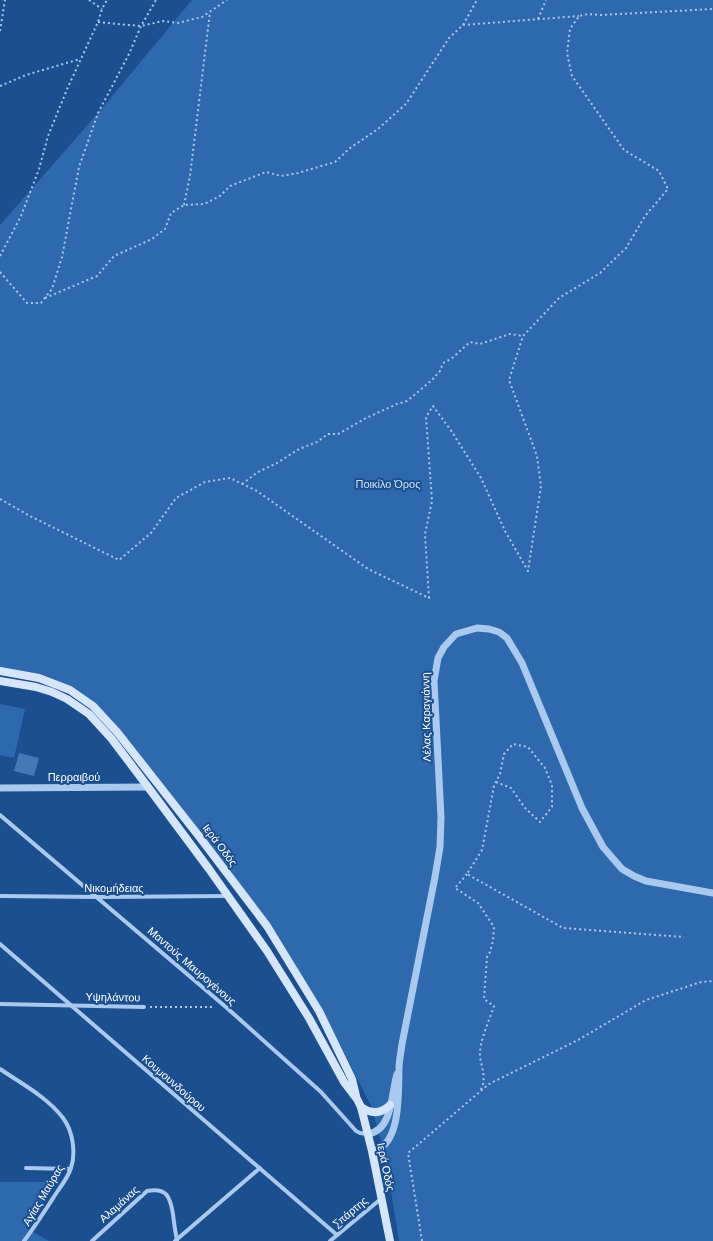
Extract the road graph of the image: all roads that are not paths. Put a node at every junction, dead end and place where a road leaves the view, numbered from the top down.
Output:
1 (0, 671) edge
2 (0, 681) edge
3 (148, 787) junction
4 (0, 788) edge
5 (0, 816) edge
6 (713, 893) edge
7 (0, 896) edge
8 (228, 896) junction
9 (98, 897) junction
10 (0, 944) edge
11 (0, 1004) edge
12 (70, 1006) junction
13 (144, 1007) road end
14 (399, 1068) junction
15 (0, 1069) edge
16 (359, 1103) junction
17 (390, 1105) junction
18 (368, 1134) junction
19 (372, 1151) junction
20 (26, 1168) dead end
21 (260, 1168) junction
22 (70, 1169) junction
23 (382, 1198) junction
24 (337, 1235) junction
25 (176, 1240) edge
26 (24, 1241) edge
27 (92, 1241) edge
28 (330, 1241) edge
29 (390, 1241) edge

1 - 16 main road, Ιερά Οδός
2 - 3 main road, Ιερά Οδός
3 - 4 street, Περραιβού
3 - 8 main road, Ιερά Οδός
5 - 9 street, Μαντούς Μαυρογένους
6 - 14 street, Λέλας Καραγιάννη
7 - 9 street, Νικομήδειας
8 - 9 street, Νικομήδειας
8 - 16 main road, Ιερά Οδός
9 - 18 street, Μαντούς Μαυρογένους
10 - 12 street, Κουμουνδούρου
11 - 12 street, Υψηλάντου
12 - 13 street, Υψηλάντου
12 - 21 street, Κουμουνδούρου
14 - 17 street, Λέλας Καραγιάννη
14 - 19 street, Λέλας Καραγιάννη
15 - 22 street, Αγίας Μαύρας
16 - 17 main road
16 - 18 main road, Ιερά Οδός
17 - 18 street, Λέλας Καραγιάννη
18 - 19 main road, Ιερά Οδός
19 - 23 main road, Ιερά Οδός
20 - 22 street
21 - 24 street, Κουμουνδούρου
21 - 25 street
22 - 26 street, Αγίας Μαύρας
23 - 24 street, Σπάρτης
23 - 29 main road, Ιερά Οδός
24 - 28 street, Σπάρτης
25 - 27 street, Αλαμάνας

